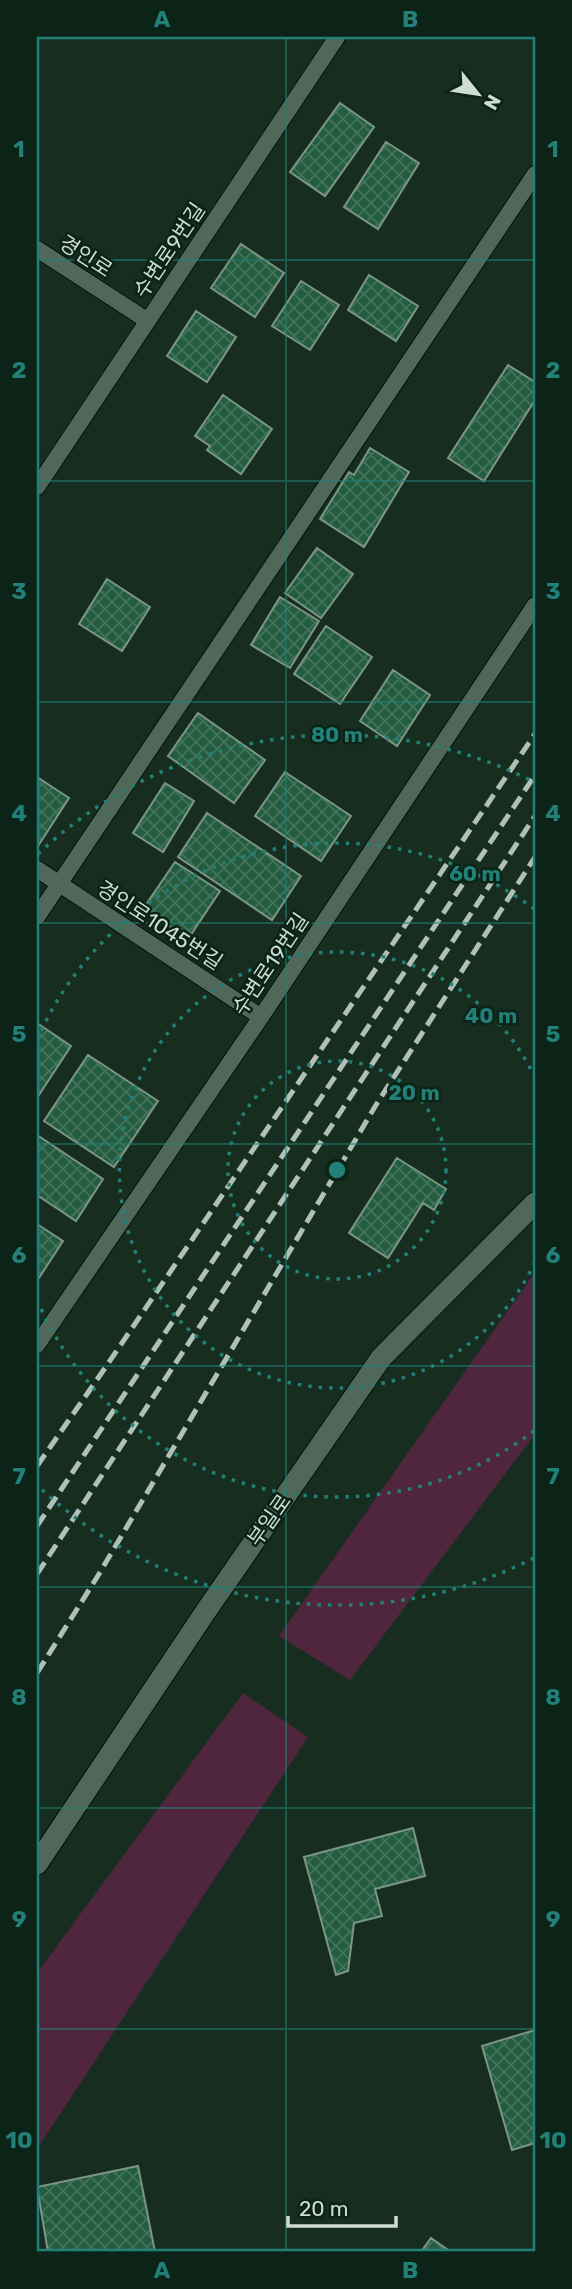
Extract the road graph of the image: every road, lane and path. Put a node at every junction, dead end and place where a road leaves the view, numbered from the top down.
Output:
1 (337, 37) edge
2 (535, 174) edge
3 (37, 249) edge
4 (148, 321) junction
5 (37, 487) edge
6 (535, 605) edge
7 (37, 869) edge
8 (60, 884) junction
9 (37, 918) edge
10 (261, 1017) junction
11 (535, 1203) edge
12 (37, 1345) edge
13 (37, 1864) edge

1 - 4 lane, 수변로9번길
2 - 8 lane
3 - 4 lane, 경인로
4 - 5 lane, 수변로9번길
6 - 10 lane, 수변로19번길
7 - 8 lane, 경인로1045번길
8 - 9 lane
8 - 10 lane, 경인로1045번길
10 - 12 lane, 수변로19번길
11 - 13 street, 부일로

